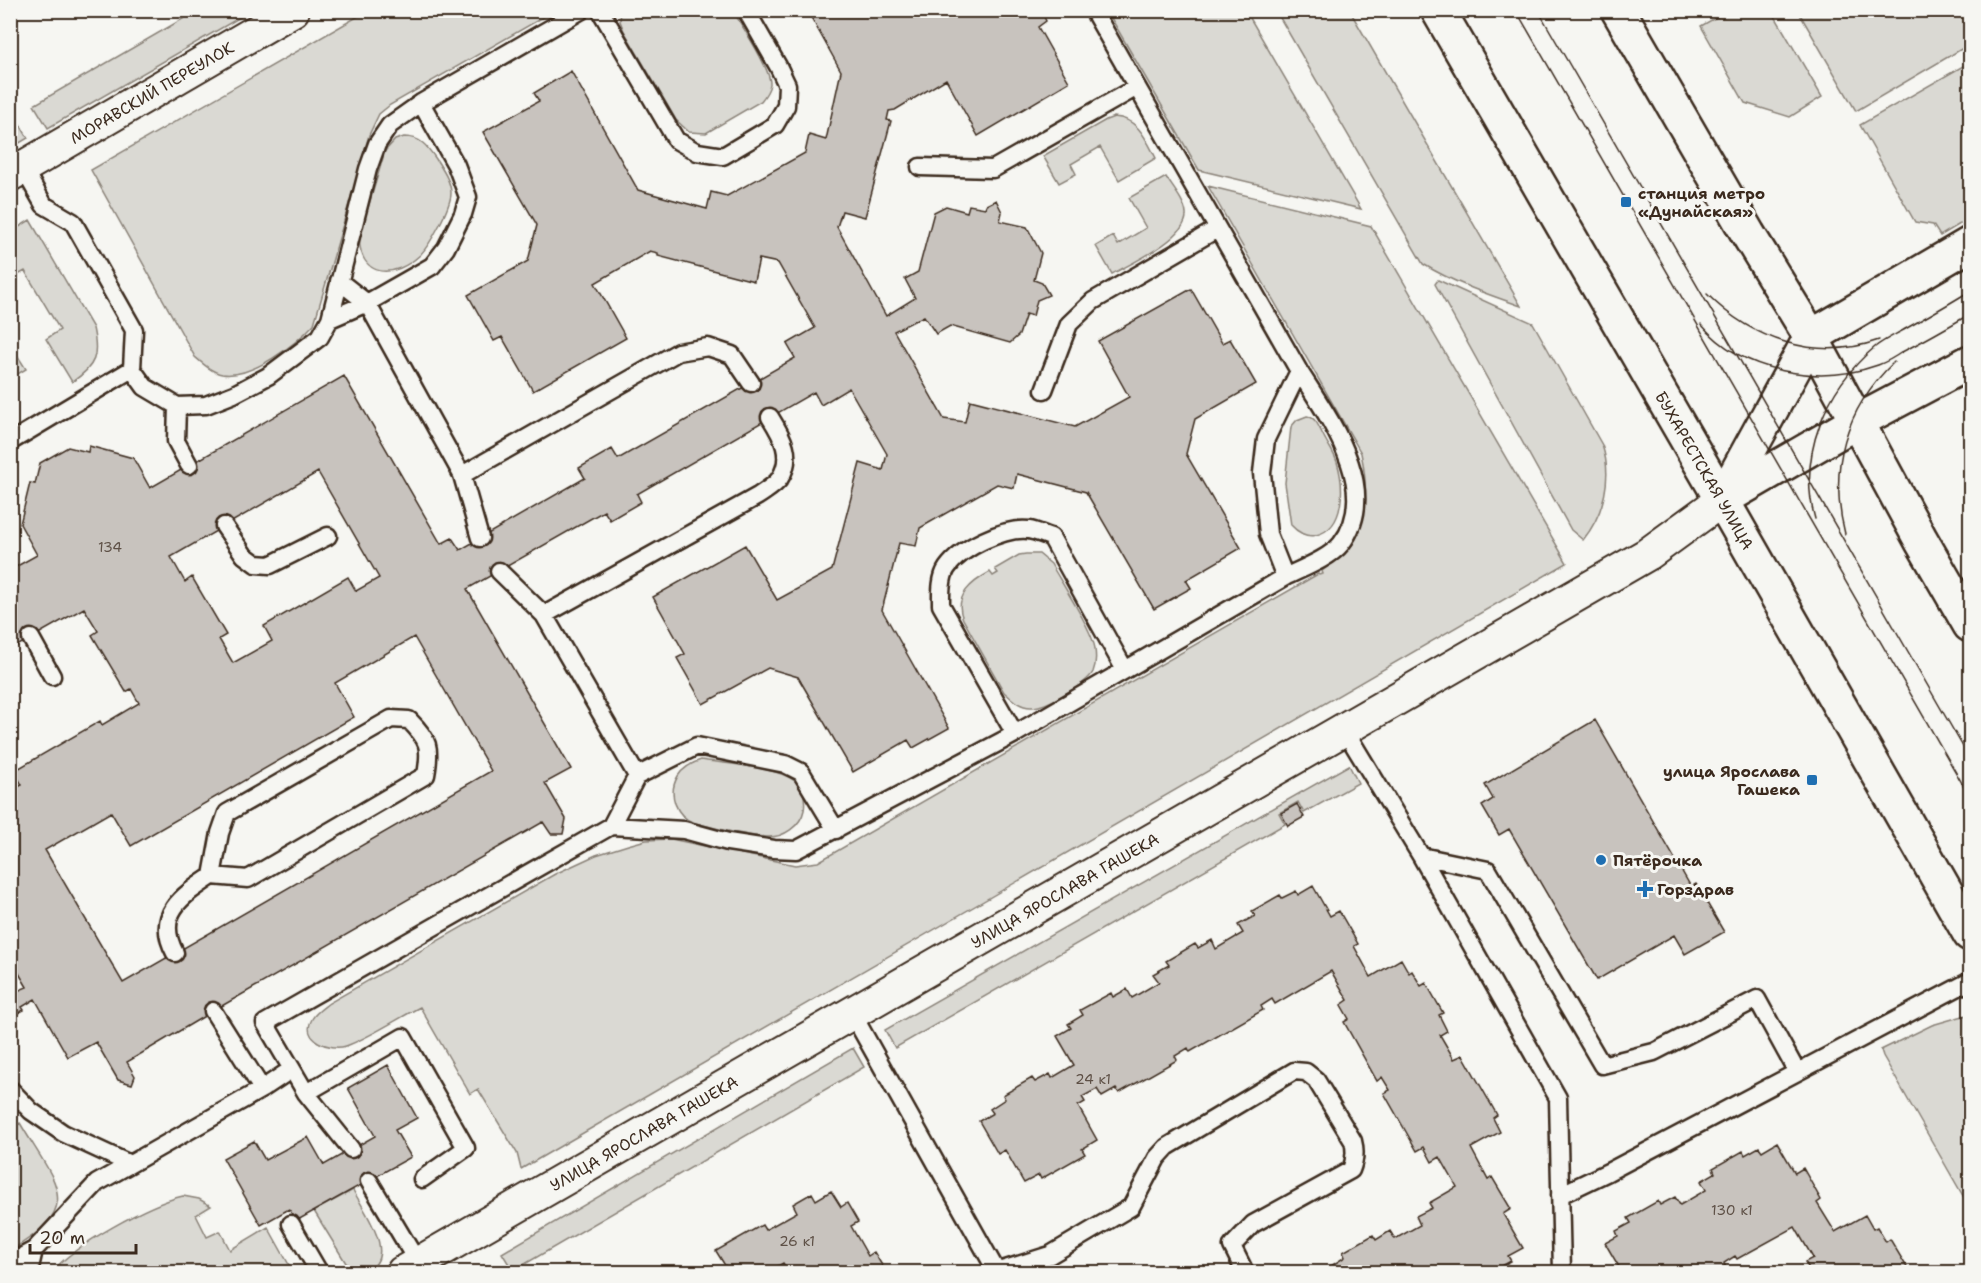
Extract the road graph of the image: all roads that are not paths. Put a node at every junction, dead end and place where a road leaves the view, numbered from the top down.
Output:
1 (293, 10) edge
2 (582, 10) edge
3 (600, 10) edge
4 (746, 10) edge
5 (1093, 10) edge
6 (1438, 10) edge
7 (1618, 10) edge
8 (1137, 87) junction
9 (421, 103) junction
10 (920, 167) dead end
11 (17, 172) edge
12 (1217, 229) junction
13 (1971, 244) edge
14 (339, 281) junction
15 (367, 303) junction
16 (330, 319) junction
17 (1811, 337) junction
18 (1971, 362) edge
19 (132, 369) junction
20 (1299, 371) junction
21 (750, 383) dead end
22 (1044, 390) dead end
23 (177, 406) junction
24 (770, 417) dead end
25 (1857, 422) junction
26 (10, 442) edge
27 (189, 465) dead end
28 (462, 475) junction
29 (1722, 500) junction
30 (224, 526) dead end
31 (328, 536) dead end
32 (480, 538) dead end
33 (499, 571) dead end
34 (1286, 577) junction
35 (544, 615) junction
36 (1971, 625) edge
37 (31, 638) dead end
38 (1125, 670) junction
39 (52, 676) dead end
40 (1344, 729) junction
41 (1015, 734) junction
42 (637, 777) junction
43 (611, 826) junction
44 (836, 830) junction
45 (1421, 856) junction
46 (212, 876) junction
47 (1971, 934) edge
48 (175, 953) dead end
49 (1971, 981) edge
50 (213, 1011) dead end
51 (852, 1013) junction
52 (292, 1069) junction
53 (1797, 1072) junction
54 (10, 1089) edge
55 (262, 1089) junction
56 (306, 1093) junction
57 (351, 1149) dead end
58 (130, 1164) junction
59 (422, 1179) dead end
60 (369, 1181) dead end
61 (1560, 1195) junction
62 (291, 1224) dead end
63 (34, 1250) junction
64 (10, 1263) edge
65 (410, 1268) edge
66 (29, 1272) edge
67 (319, 1272) edge
68 (997, 1272) edge
69 (1245, 1272) edge
70 (1562, 1272) edge

1 - 11 street, МОРАВСКИЙ ПЕРЕУЛОК
2 - 9 lane
3 - 4 lane
5 - 8 lane
6 - 29 street, БУХАРЕСТСКАЯ УЛИЦА
7 - 17 street
8 - 10 lane
8 - 12 lane
9 - 14 lane
9 - 15 lane
11 - 19 lane
12 - 20 lane
12 - 22 lane
13 - 17 street
14 - 15 lane
14 - 16 lane
15 - 16 lane
15 - 28 lane
16 - 23 lane
17 - 25 street
17 - 29 street, УЛИЦА ЯРОСЛАВА ГАШЕКА
18 - 25 street, УЛИЦА ЯРОСЛАВА ГАШЕКА
19 - 23 lane
19 - 26 lane
20 - 34 lane
20 - 34 lane
21 - 28 lane
23 - 27 lane
24 - 35 lane
25 - 29 street, УЛИЦА ЯРОСЛАВА ГАШЕКА
25 - 36 street
28 - 32 lane
29 - 40 street, УЛИЦА ЯРОСЛАВА ГАШЕКА
29 - 47 street, БУХАРЕСТСКАЯ УЛИЦА
30 - 31 lane
33 - 35 lane
34 - 38 lane
35 - 42 lane
37 - 39 lane
38 - 41 lane
38 - 41 lane
40 - 45 lane
40 - 51 street, УЛИЦА ЯРОСЛАВА ГАШЕКА
41 - 44 lane
42 - 43 lane
42 - 44 lane
43 - 44 lane
43 - 52 lane
45 - 53 lane
45 - 61 lane
46 - 46 lane
46 - 48 lane
49 - 53 lane
50 - 55 lane
51 - 65 street, УЛИЦА ЯРОСЛАВА ГАШЕКА
51 - 68 lane
52 - 55 lane
52 - 56 lane
53 - 61 lane
54 - 58 lane
55 - 58 lane
56 - 57 lane
56 - 59 lane
58 - 63 lane
60 - 65 lane
61 - 70 lane
62 - 67 lane
63 - 64 lane
63 - 66 lane
68 - 69 lane

